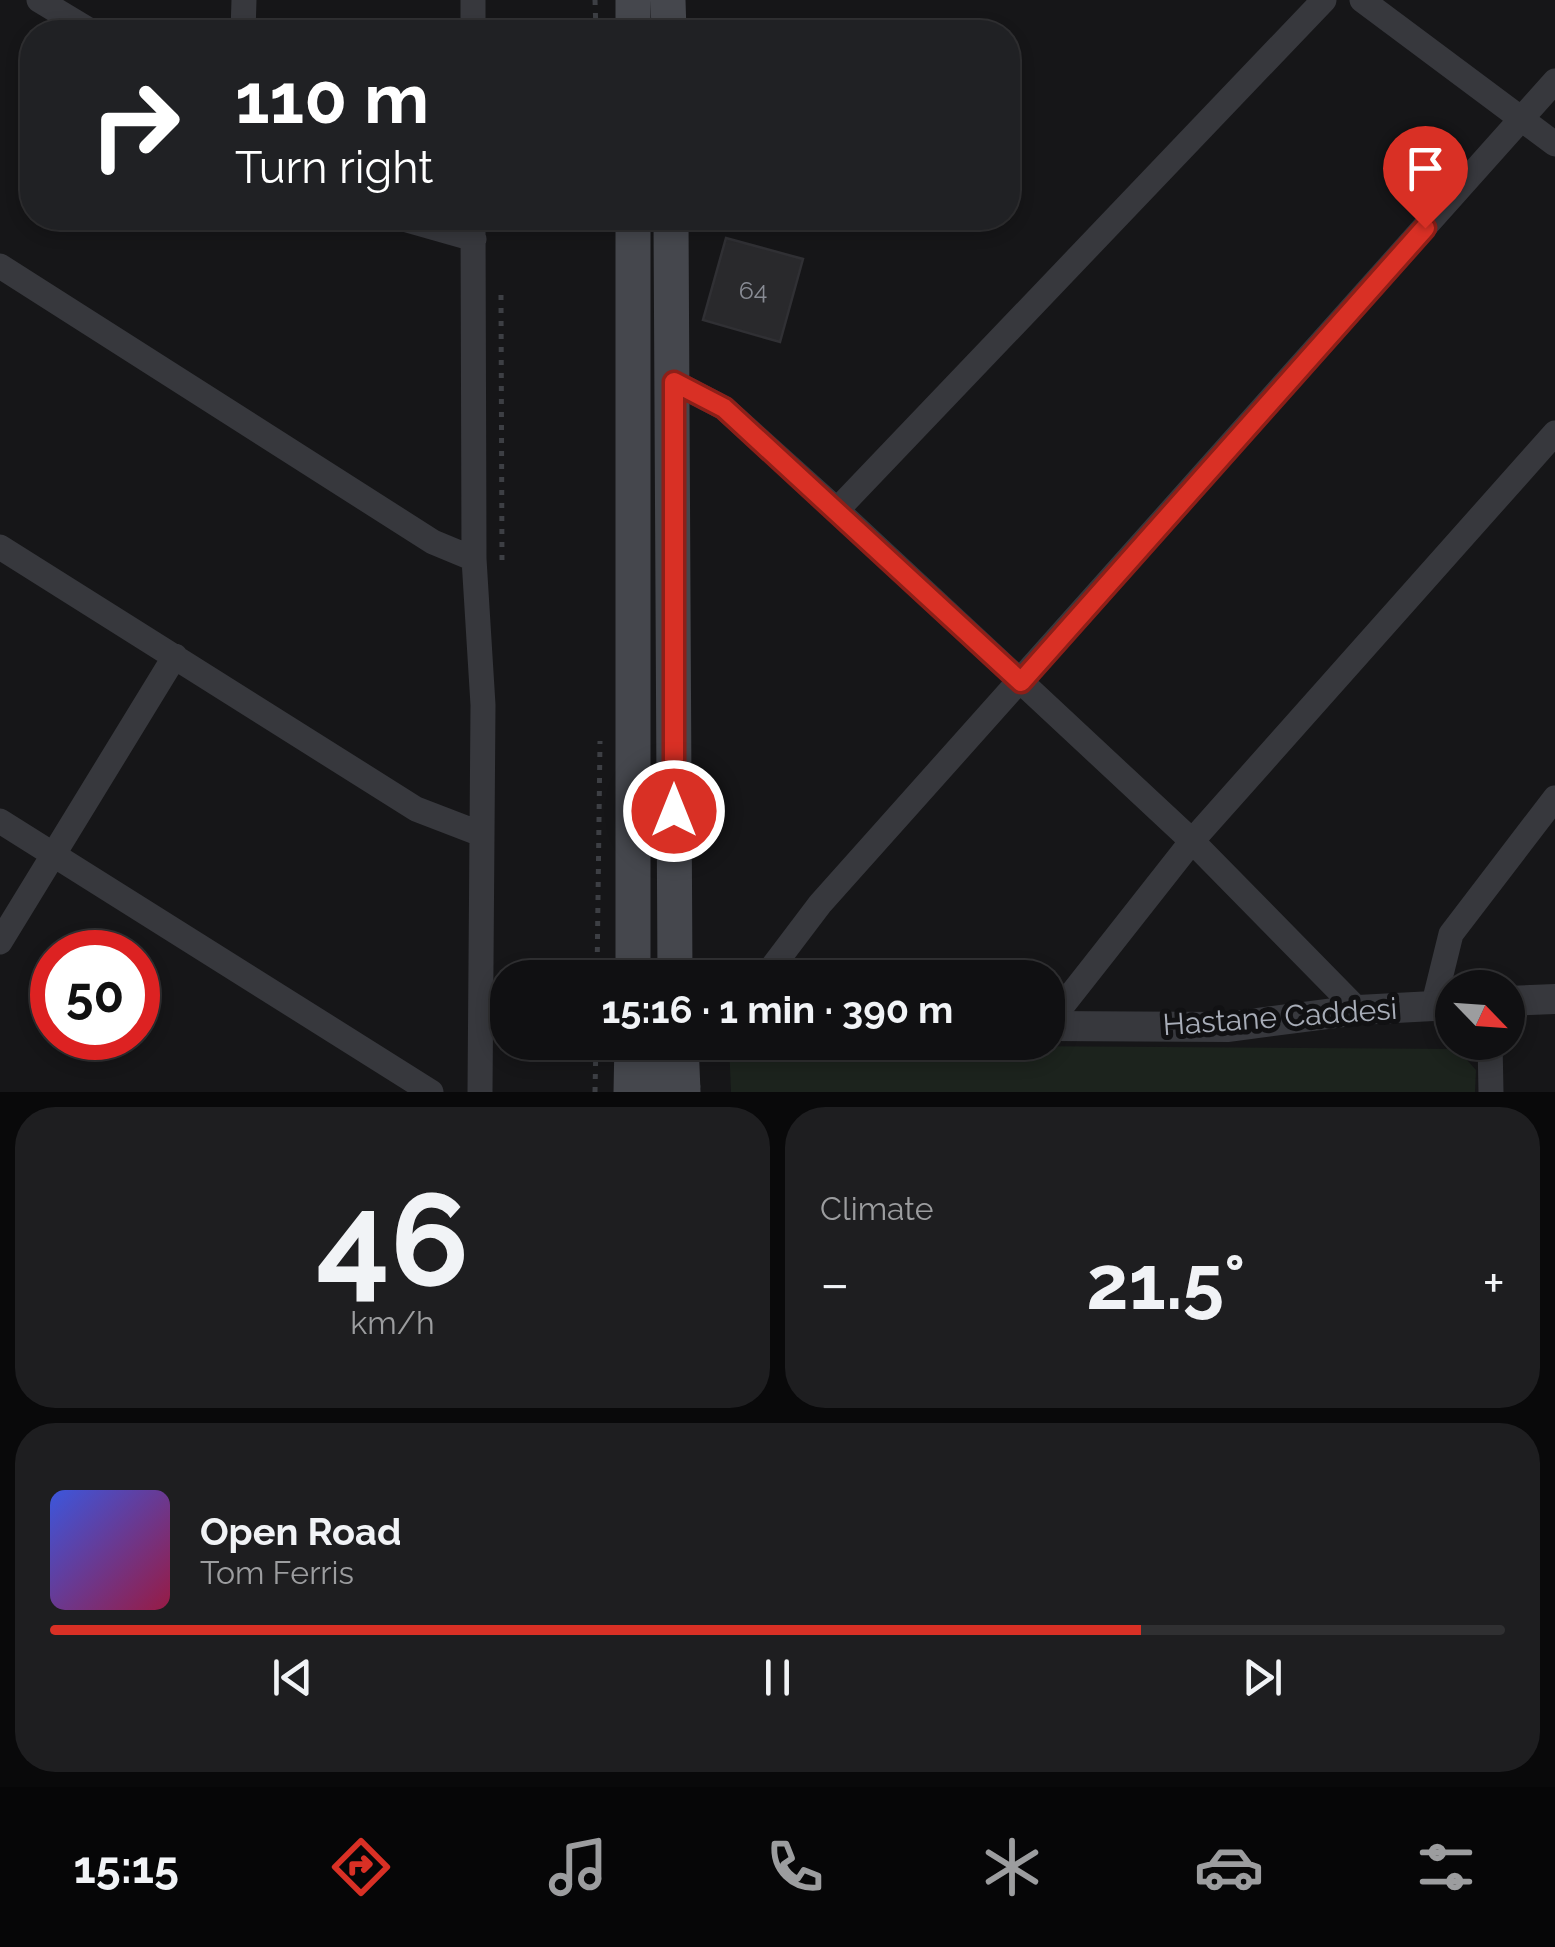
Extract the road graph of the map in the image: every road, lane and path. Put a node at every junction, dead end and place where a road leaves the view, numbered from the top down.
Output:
1 (39, 0) edge
2 (1324, 0) edge
3 (1362, 0) edge
4 (72, 20) edge
5 (1555, 81) edge
6 (1523, 118) junction
7 (1555, 144) edge
8 (474, 230) edge
9 (633, 230) edge
10 (672, 230) edge
11 (0, 266) edge
12 (674, 382) junction
13 (1555, 433) edge
14 (838, 510) junction
15 (0, 547) edge
16 (474, 559) junction
17 (176, 656) junction
18 (1021, 682) junction
19 (1555, 798) edge
20 (0, 821) edge
21 (481, 834) junction
22 (1192, 841) junction
23 (54, 855) junction
24 (0, 942) edge
25 (634, 960) edge
26 (674, 960) edge
27 (778, 960) edge
28 (1447, 970) edge
29 (1555, 1000) edge
30 (1525, 1001) edge
31 (1065, 1003) edge
32 (1435, 1006) edge
33 (1358, 1010) junction
34 (1065, 1025) edge
35 (596, 1060) edge
36 (632, 1060) edge
37 (682, 1060) edge
38 (1490, 1060) edge
39 (683, 1089) edge
40 (431, 1092) edge
41 (480, 1092) edge
42 (595, 1092) edge
43 (632, 1092) edge
44 (1491, 1092) edge

1 - 4 street
2 - 14 street
3 - 6 street
5 - 6 street
6 - 7 street
6 - 18 street
8 - 16 street
9 - 25 main road
10 - 12 main road
11 - 16 street
12 - 14 street
12 - 26 main road
13 - 22 street
14 - 18 street
15 - 17 street
16 - 21 street
17 - 21 street
17 - 23 street
18 - 22 street
18 - 27 street
19 - 28 street
20 - 23 street
21 - 41 street
22 - 31 street
22 - 33 street
23 - 24 street
23 - 40 street
29 - 30 street
32 - 33 street, Hastane Caddesi
33 - 34 street, Hastane Caddesi
35 - 42 path
36 - 43 main road
37 - 39 main road
38 - 44 street
39 - 43 main road

